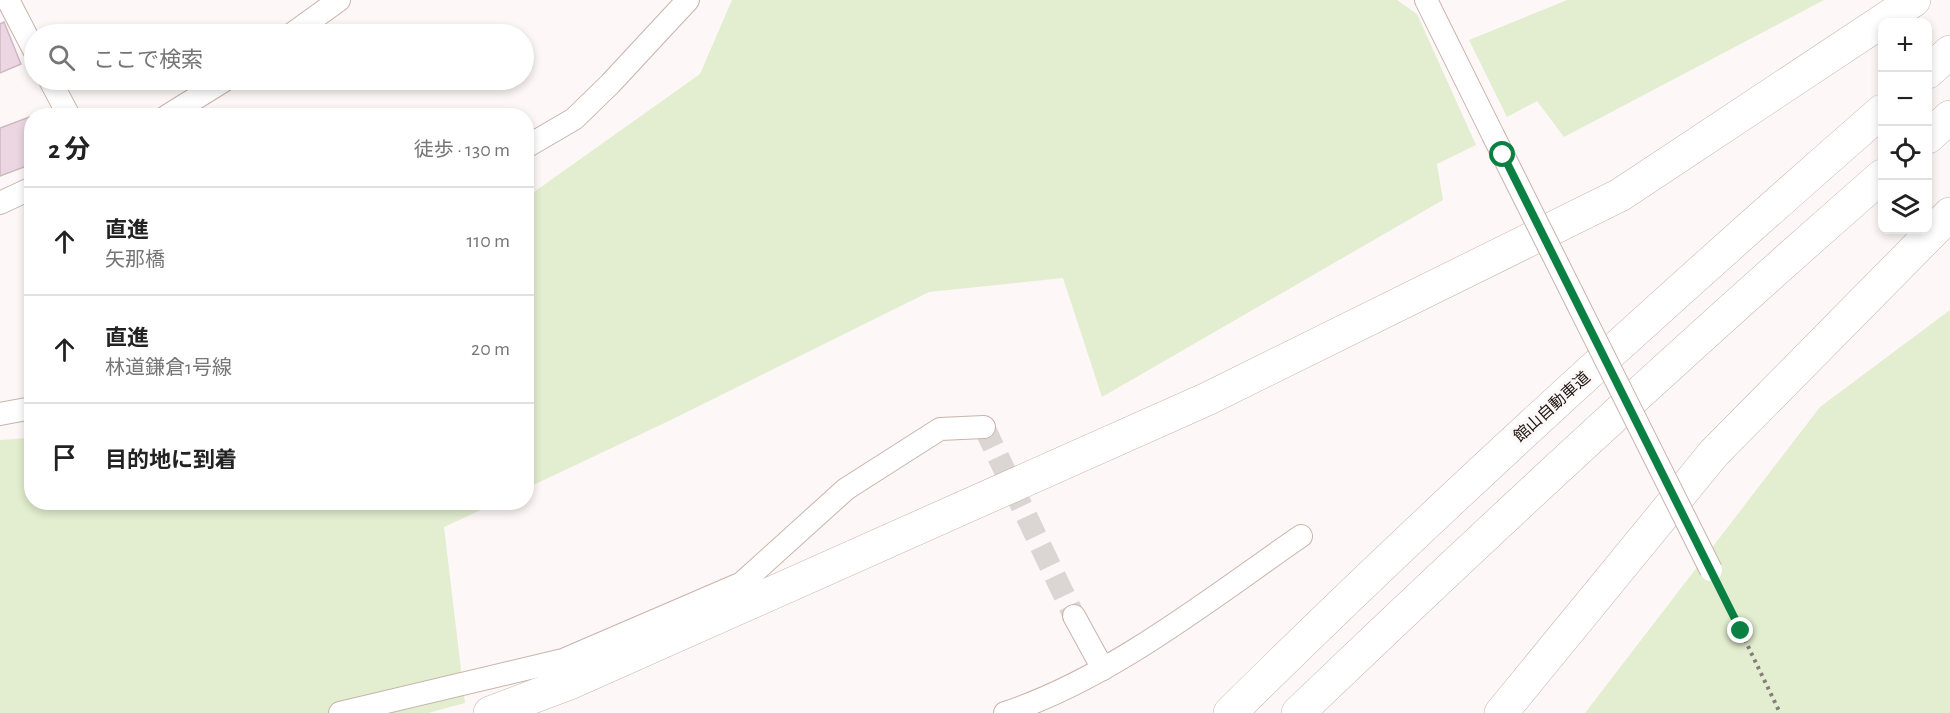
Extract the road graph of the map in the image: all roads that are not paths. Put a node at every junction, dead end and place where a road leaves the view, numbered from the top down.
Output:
1 (8, 0) edge
2 (339, 0) edge
3 (688, 0) edge
4 (1426, 0) edge
5 (1914, 0) edge
6 (306, 24) edge
7 (24, 31) edge
8 (1950, 52) edge
9 (1932, 68) edge
10 (55, 90) edge
11 (209, 90) edge
12 (65, 108) edge
13 (180, 108) edge
14 (1878, 115) edge
15 (1950, 117) edge
16 (1932, 133) edge
17 (534, 142) edge
18 (1878, 180) edge
19 (24, 192) edge
20 (0, 203) edge
21 (1950, 214) edge
22 (24, 410) edge
23 (0, 414) edge
24 (984, 427) dead end
25 (1301, 536) dead end
26 (1711, 570) road end
27 (1074, 616) tunnel mouth
28 (1102, 669) junction
29 (340, 713) edge
30 (490, 713) edge
31 (1005, 713) edge
32 (1230, 713) edge
33 (1298, 713) edge
34 (1501, 713) edge

1 - 7 street
2 - 6 street
3 - 17 street
4 - 26 street, bridge
5 - 30 highway
8 - 9 highway
10 - 12 street
11 - 13 street
14 - 32 highway, 館山自動車道
15 - 16 highway
18 - 33 highway
19 - 20 street
21 - 34 highway
22 - 23 street
24 - 29 street
25 - 28 street
27 - 28 street
28 - 31 street

